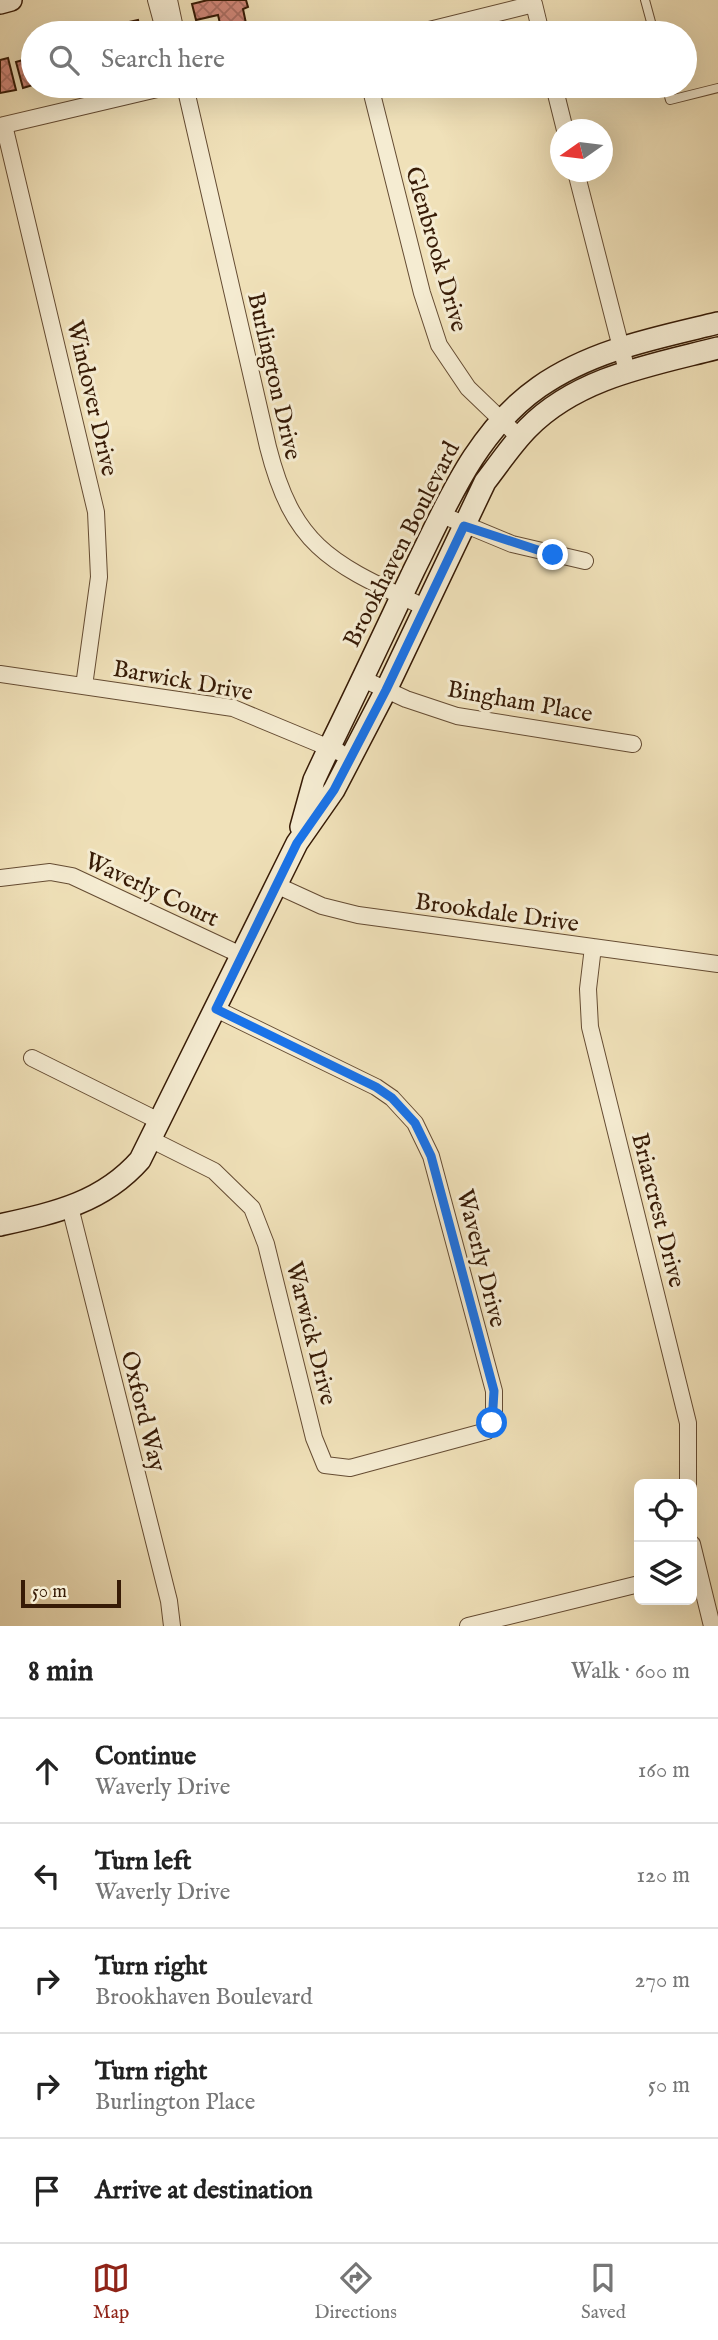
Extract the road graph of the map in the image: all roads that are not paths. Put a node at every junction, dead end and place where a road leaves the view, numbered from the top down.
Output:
1 (11, 0) edge
2 (156, 0) edge
3 (169, 0) edge
4 (645, 0) edge
5 (0, 3) edge
6 (162, 21) edge
7 (173, 21) edge
8 (465, 21) edge
9 (538, 21) edge
10 (651, 21) edge
11 (718, 88) edge
12 (697, 93) edge
13 (120, 98) edge
14 (187, 98) edge
15 (373, 98) edge
16 (557, 98) edge
17 (562, 119) edge
18 (2, 126) edge
19 (579, 182) edge
20 (717, 326) edge
21 (621, 348) junction
22 (718, 348) edge
23 (627, 371) junction
24 (501, 421) junction
25 (520, 438) junction
26 (442, 514) junction
27 (464, 526) junction
28 (585, 561) dead end
29 (402, 596) junction
30 (424, 607) junction
31 (0, 674) edge
32 (363, 679) junction
33 (84, 686) junction
34 (386, 690) junction
35 (633, 744) dead end
36 (329, 748) junction
37 (351, 758) junction
38 (297, 843) junction
39 (0, 877) edge
40 (276, 885) junction
41 (593, 947) junction
42 (241, 955) junction
43 (718, 964) edge
44 (216, 1009) junction
45 (32, 1058) dead end
46 (157, 1131) junction
47 (70, 1207) junction
48 (0, 1225) edge
49 (449, 1440) joint
50 (688, 1479) edge
51 (697, 1577) edge
52 (634, 1586) edge
53 (523, 1620) edge
54 (172, 1626) edge
55 (468, 1626) edge
56 (712, 1626) edge

1 - 5 street
2 - 6 street
3 - 7 street
4 - 10 lane
8 - 9 street
11 - 12 lane
13 - 18 street
14 - 29 street, Burlington Drive
15 - 24 street, Glenbrook Drive
16 - 17 street
18 - 33 street, Windover Drive
19 - 21 street
20 - 21 street, Brookhaven Boulevard
21 - 23 street
21 - 24 street, Brookhaven Boulevard
22 - 23 street, Brookhaven Boulevard
23 - 25 street, Brookhaven Boulevard
24 - 25 street, Glenbrook Drive
24 - 26 street, Brookhaven Boulevard
25 - 27 street, Brookhaven Boulevard
26 - 27 street
26 - 29 street, Brookhaven Boulevard
27 - 28 street
27 - 30 street, Brookhaven Boulevard
29 - 30 street, Burlington Drive
29 - 32 street, Brookhaven Boulevard
30 - 34 street, Brookhaven Boulevard
31 - 33 street, Barwick Drive
32 - 34 street, Bingham Place
32 - 36 street, Brookhaven Boulevard
33 - 36 street, Barwick Drive
34 - 35 street, Bingham Place
34 - 37 street, Brookhaven Boulevard
36 - 37 street, Barwick Drive
36 - 38 street, Brookhaven Boulevard
37 - 38 street, Brookhaven Boulevard
38 - 40 street, Brookhaven Boulevard
39 - 42 street, Waverly Court
40 - 41 street, Brookdale Drive
40 - 42 street, Brookhaven Boulevard
41 - 43 street, Brookdale Drive
41 - 50 street, Briarcrest Drive
42 - 44 street, Brookhaven Boulevard
44 - 46 street, Brookhaven Boulevard
44 - 49 street, Waverly Drive
45 - 46 street
46 - 47 street, Brookhaven Boulevard
46 - 49 street, Warwick Drive
47 - 48 street, Brookhaven Boulevard
47 - 54 street, Oxford Way
51 - 56 street
52 - 53 street
53 - 55 street

